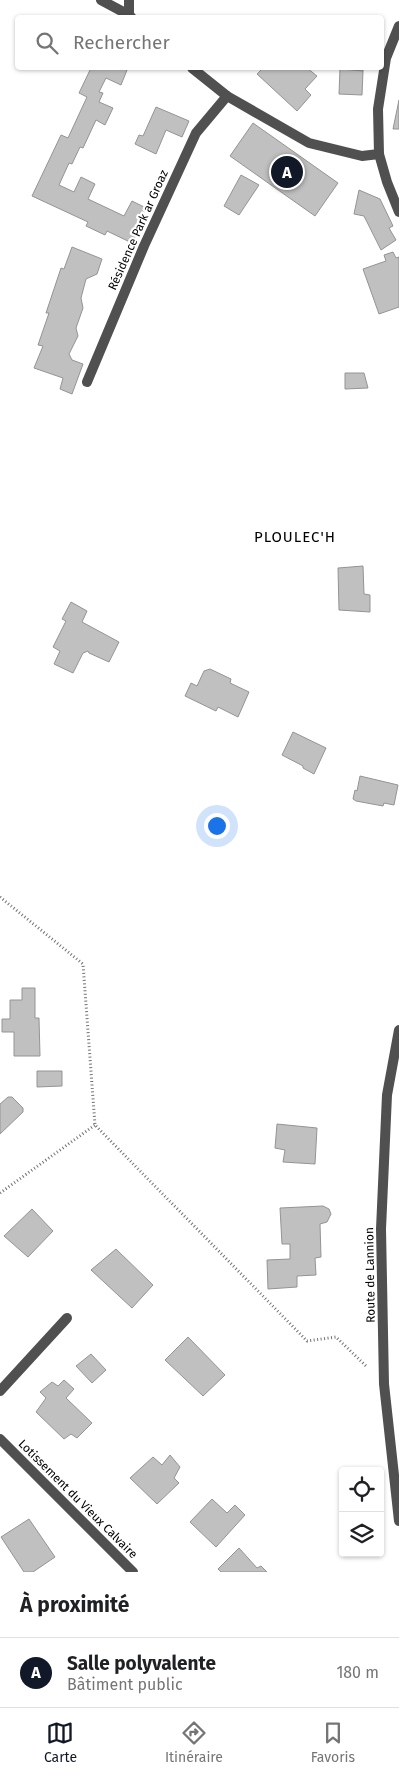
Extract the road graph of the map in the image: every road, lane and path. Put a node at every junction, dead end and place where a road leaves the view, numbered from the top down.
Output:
1 (101, 0) edge
2 (129, 0) edge
3 (129, 15) edge
4 (131, 15) edge
5 (399, 26) edge
6 (194, 70) edge
7 (227, 96) junction
8 (379, 154) junction
9 (399, 212) edge
10 (87, 382) dead end
11 (0, 897) edge
12 (399, 1030) edge
13 (95, 1125) junction
14 (0, 1193) edge
15 (67, 1318) dead end
16 (384, 1384) junction
17 (0, 1391) edge
18 (2, 1443) edge
19 (399, 1521) edge
20 (133, 1572) edge

1 - 3 street
2 - 4 street
5 - 8 street
6 - 7 street
7 - 8 street
7 - 10 street, Résidence Park ar Groaz
8 - 9 street
11 - 13 path
12 - 16 street, Route de Lannion
13 - 14 path
13 - 16 path
15 - 17 street
16 - 19 street, Route de Lannion
18 - 20 street, Lotissement du Vieux Calvaire

